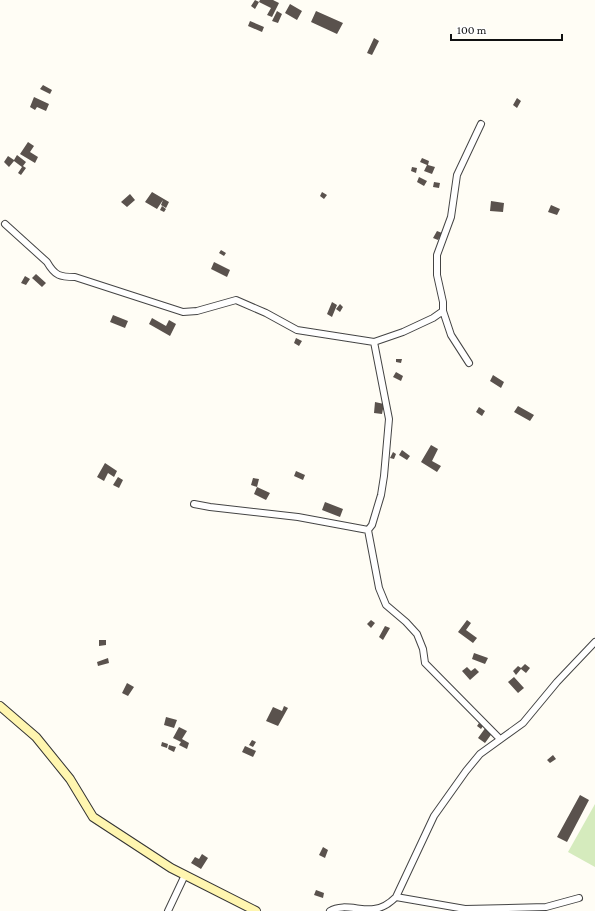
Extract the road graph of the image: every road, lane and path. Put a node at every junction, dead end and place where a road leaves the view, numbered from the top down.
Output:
1 (481, 124) dead end
2 (5, 224) dead end
3 (443, 311) junction
4 (374, 342) junction
5 (469, 363) dead end
6 (194, 504) dead end
7 (368, 530) junction
8 (595, 642) edge
9 (0, 706) edge
10 (500, 739) junction
11 (184, 875) junction
12 (396, 897) junction
13 (579, 898) dead end
14 (168, 911) edge
15 (256, 911) edge
16 (330, 911) edge

1 - 3 street
2 - 4 street
3 - 4 street
3 - 5 street
4 - 7 street
6 - 7 street
7 - 10 street
8 - 10 street
9 - 11 main road
10 - 12 street
11 - 14 street
11 - 15 main road
12 - 13 street
12 - 16 street

